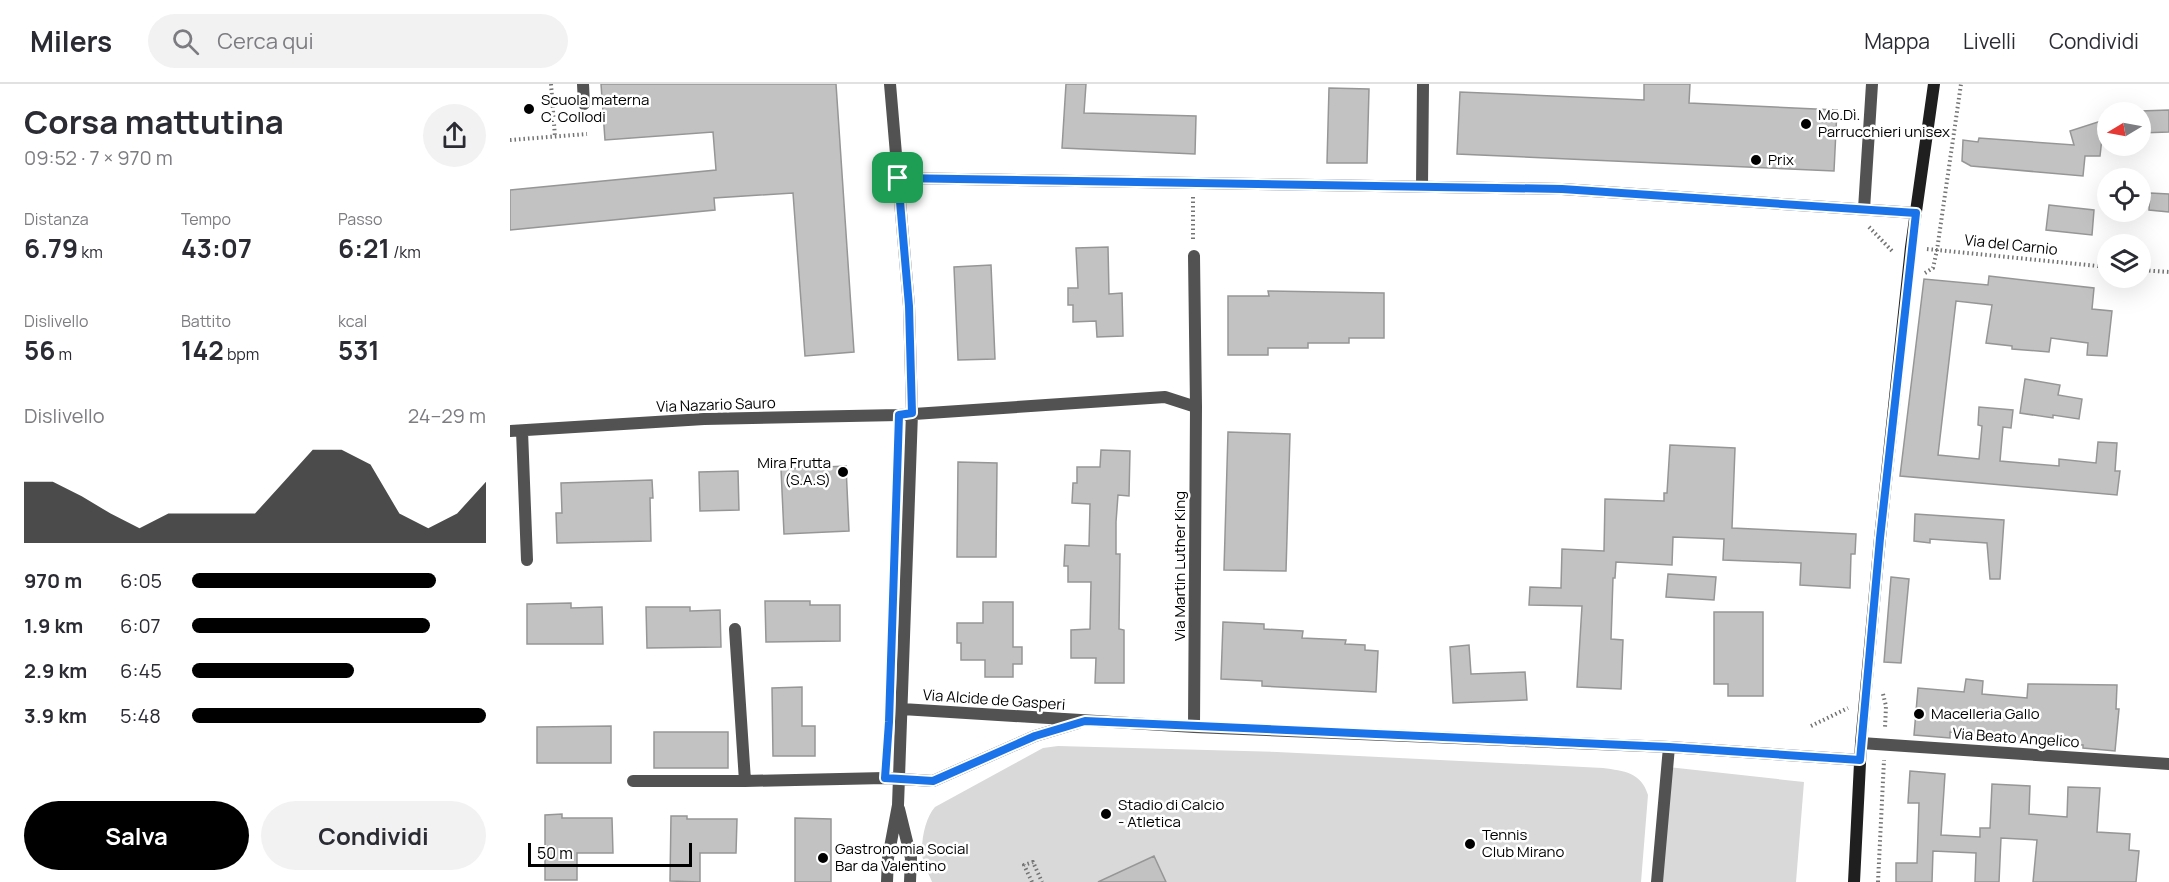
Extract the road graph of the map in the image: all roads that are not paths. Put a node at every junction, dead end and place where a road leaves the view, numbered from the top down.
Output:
1 (583, 84) edge
2 (890, 84) edge
3 (1423, 84) edge
4 (1872, 84) edge
5 (1934, 84) edge
6 (584, 104) dead end
7 (898, 178) junction
8 (1422, 186) junction
9 (1864, 209) junction
10 (1916, 213) junction
11 (1194, 256) road end
12 (1196, 407) junction
13 (912, 413) junction
14 (516, 431) edge
15 (528, 560) dead end
16 (735, 629) dead end
17 (902, 709) junction
18 (1085, 721) junction
19 (1194, 727) junction
20 (1861, 742) junction
21 (1669, 747) junction
22 (1860, 760) junction
23 (2169, 764) edge
24 (899, 780) junction
25 (633, 781) dead end
26 (745, 781) junction
27 (898, 805) junction
28 (887, 882) edge
29 (910, 882) edge
30 (1657, 882) edge
31 (1854, 882) edge

1 - 6 street
2 - 7 street
3 - 8 street
4 - 9 street
5 - 10 main road
7 - 8 street
7 - 13 street
8 - 9 street
9 - 10 street
10 - 20 main road
11 - 12 street, Via Martin Luther King
12 - 13 street
12 - 19 street, Via Martin Luther King
13 - 14 street, Via Nazario Sauro
13 - 17 street
14 - 15 street, Via Nazario Sauro
16 - 26 street
17 - 18 street, Via Alcide de Gasperi
17 - 24 street
18 - 19 street, Via Alcide de Gasperi
18 - 24 street, Via Alcide de Gasperi
19 - 21 street, Via Alcide de Gasperi
20 - 22 main road
20 - 23 street, Via Beato Angelico
21 - 22 street, Via Alcide de Gasperi
21 - 30 street
22 - 31 main road
24 - 26 street, Via Alcide de Gasperi
24 - 27 street
25 - 26 street, Via Alcide de Gasperi
27 - 28 street
27 - 29 street

